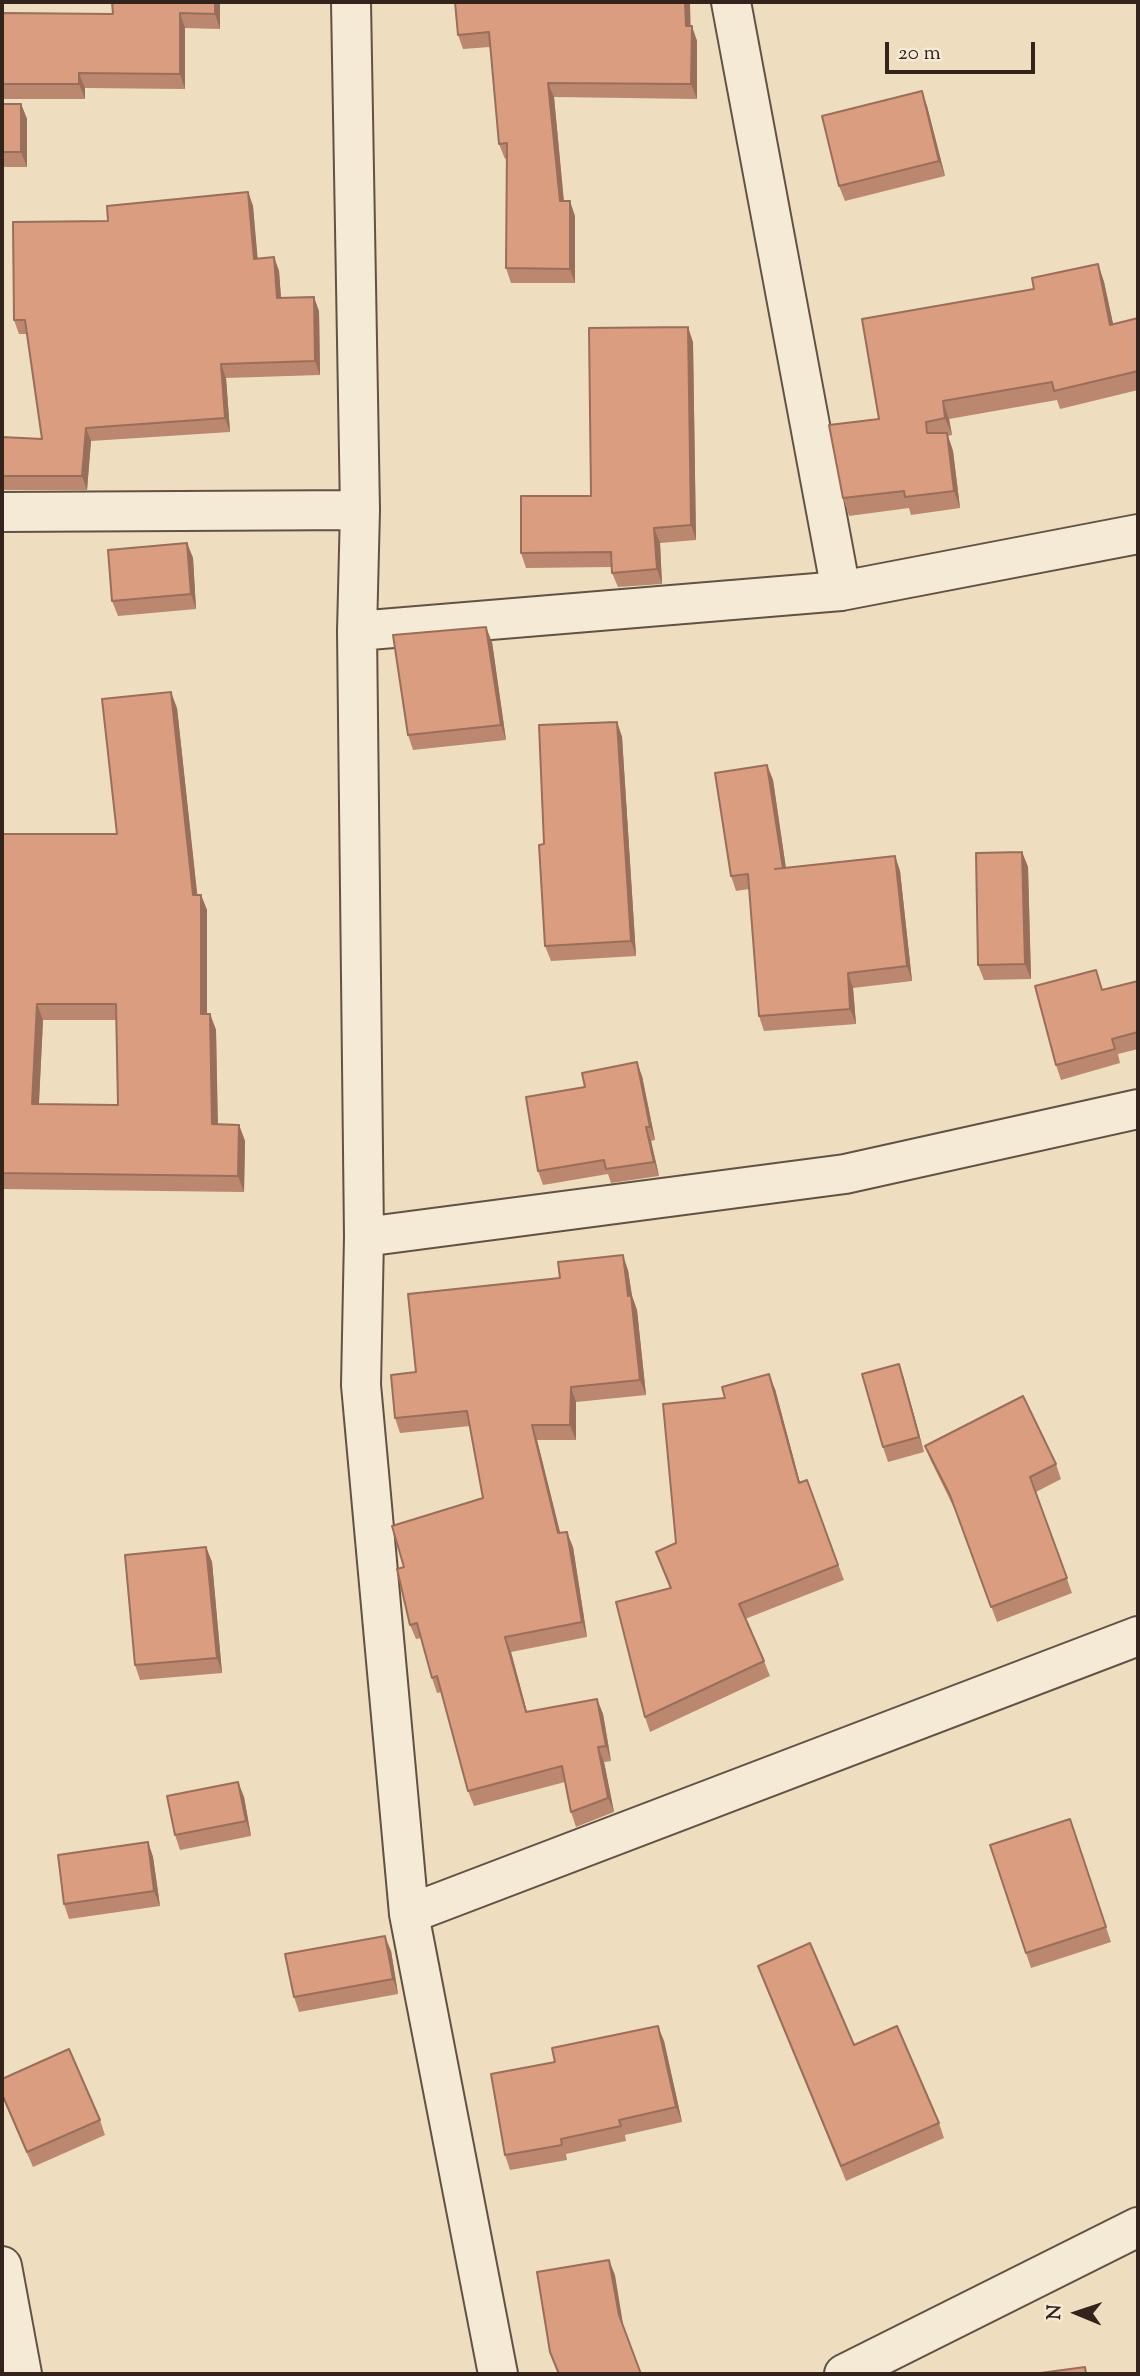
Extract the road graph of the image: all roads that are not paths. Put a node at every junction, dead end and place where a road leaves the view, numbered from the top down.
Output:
1 (351, 2) edge
2 (731, 2) edge
3 (360, 510) junction
4 (2, 512) edge
5 (1138, 534) edge
6 (841, 591) junction
7 (357, 631) junction
8 (1138, 1109) edge
9 (364, 1237) junction
10 (1138, 1636) edge
11 (408, 1914) junction
12 (1138, 2227) edge
13 (2, 2266) edge
14 (22, 2374) edge
15 (498, 2374) edge
16 (844, 2374) edge

1 - 3 street
2 - 6 street
3 - 4 street
3 - 7 street
5 - 6 street
6 - 7 street
7 - 9 street
8 - 9 street
9 - 11 street
10 - 11 street
11 - 15 street
12 - 16 street
13 - 14 street

